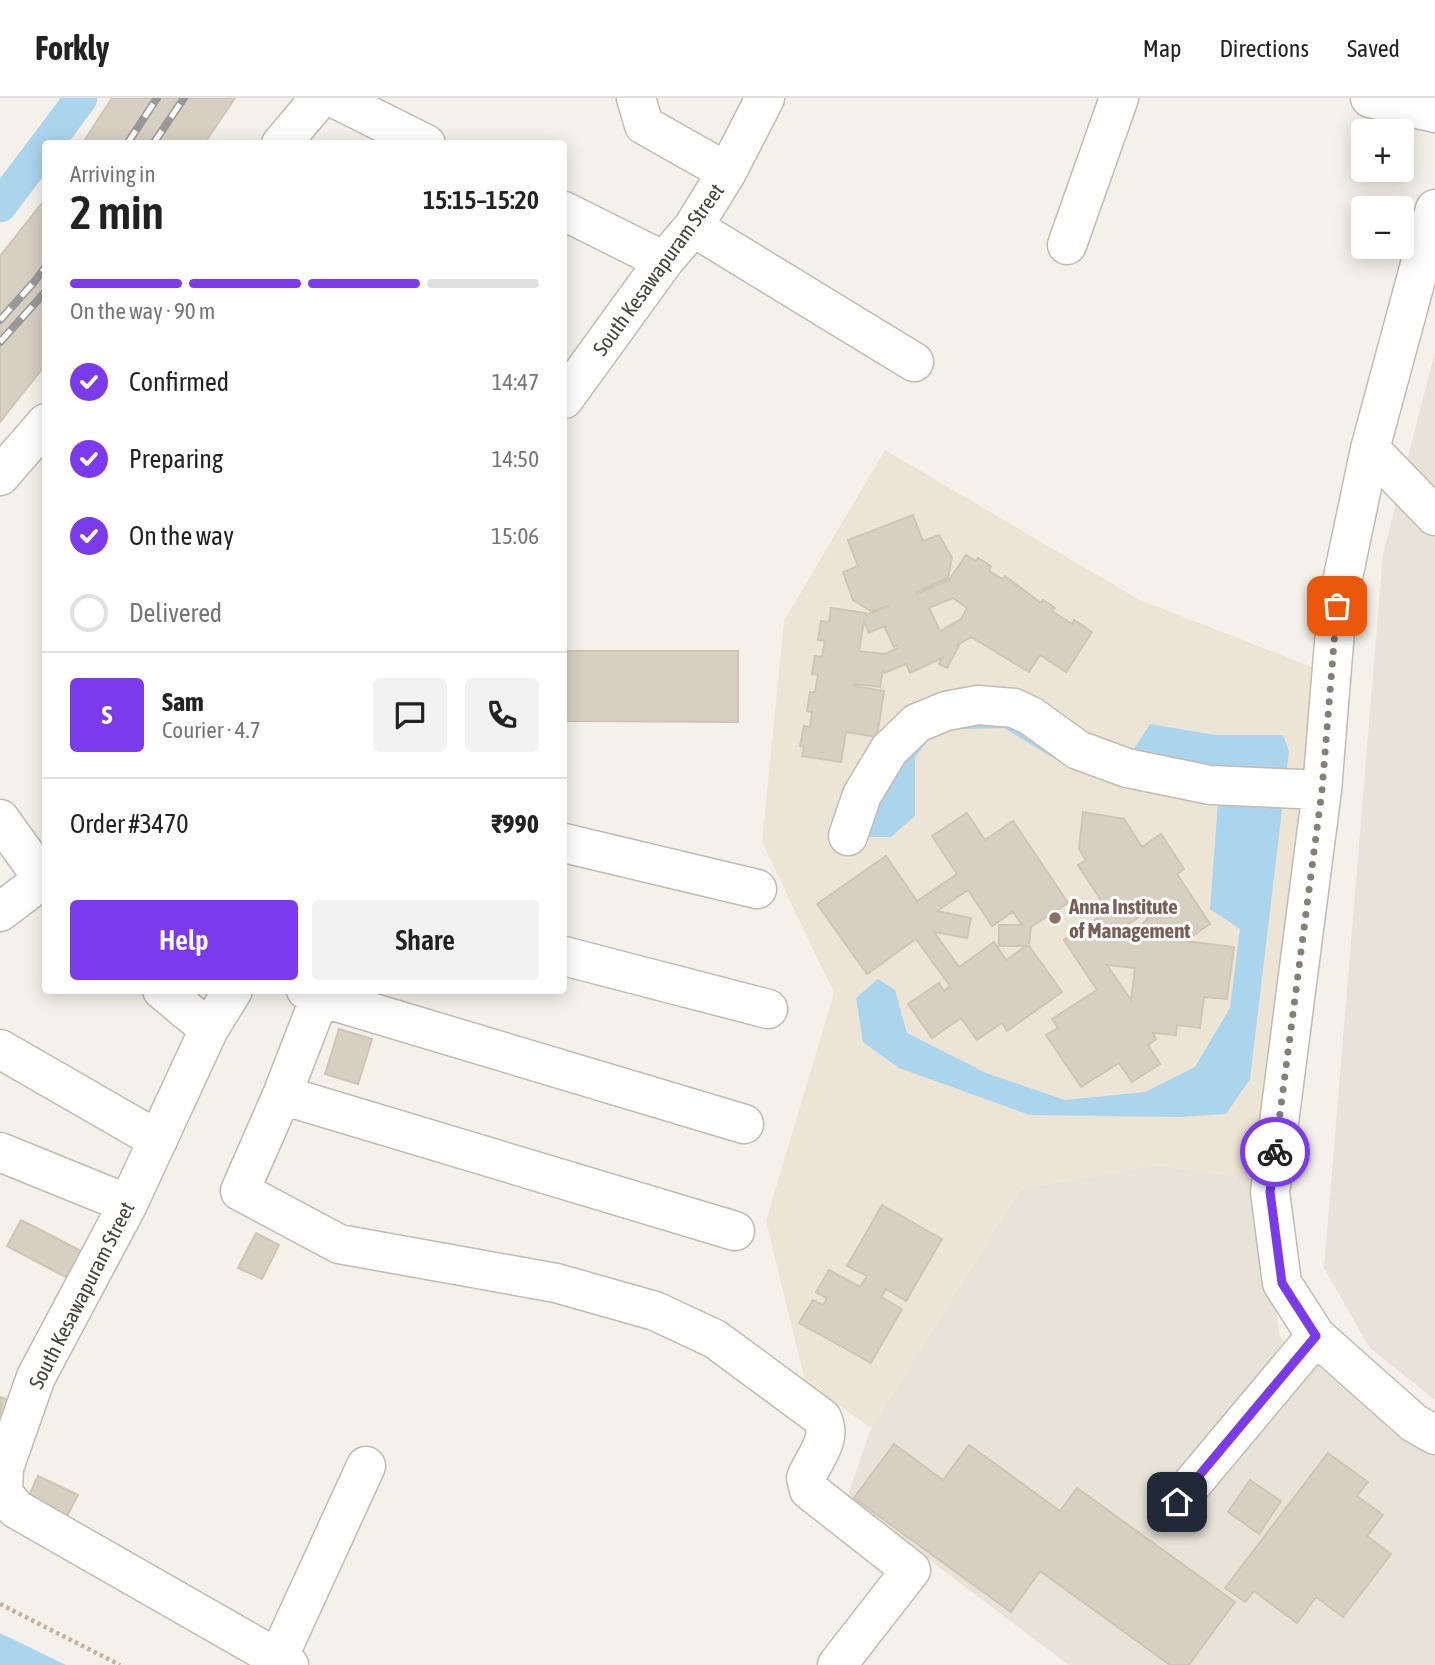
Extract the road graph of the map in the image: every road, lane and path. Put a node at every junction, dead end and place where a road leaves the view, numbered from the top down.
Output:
1 (320, 98) edge
2 (334, 98) edge
3 (636, 98) edge
4 (765, 98) edge
5 (1119, 98) edge
6 (1370, 98) edge
7 (1435, 113) edge
8 (284, 140) edge
9 (418, 140) edge
10 (727, 172) junction
11 (1435, 209) edge
12 (567, 212) edge
13 (693, 227) junction
14 (1067, 245) dead end
15 (664, 261) junction
16 (914, 362) dead end
17 (567, 395) edge
18 (42, 428) edge
19 (1370, 449) junction
20 (0, 476) edge
21 (1435, 516) edge
22 (1308, 789) junction
23 (0, 819) edge
24 (848, 836) dead end
25 (567, 844) edge
26 (42, 877) edge
27 (42, 881) edge
28 (757, 889) dead end
29 (0, 912) edge
30 (567, 957) edge
31 (167, 994) edge
32 (231, 994) edge
33 (313, 994) edge
34 (768, 1009) dead end
35 (209, 1029) junction
36 (0, 1049) edge
37 (282, 1095) junction
38 (744, 1124) dead end
39 (158, 1140) junction
40 (0, 1152) edge
41 (128, 1204) junction
42 (736, 1231) dead end
43 (1316, 1336) junction
44 (1435, 1435) edge
45 (366, 1466) dead end
46 (1177, 1502) dead end
47 (0, 1604) edge
48 (284, 1661) edge
49 (120, 1665) edge
50 (836, 1665) edge

1 - 8 street
2 - 9 street
3 - 10 street
4 - 10 street, South Kesawapuram Street
5 - 14 street
6 - 7 street
10 - 13 street, South Kesawapuram Street
11 - 19 street
12 - 15 street
13 - 15 street, South Kesawapuram Street
13 - 16 street
15 - 17 street, South Kesawapuram Street
18 - 20 street
19 - 21 street
19 - 22 street
22 - 24 street
22 - 43 street
23 - 26 street
25 - 28 street
27 - 29 street
30 - 34 street
31 - 35 street
32 - 35 street, South Kesawapuram Street
33 - 37 street
33 - 38 street
35 - 39 street, South Kesawapuram Street
36 - 39 street
37 - 42 street
37 - 50 street
39 - 41 street, South Kesawapuram Street
40 - 41 street
41 - 48 street, South Kesawapuram Street
43 - 44 street
43 - 46 street
45 - 48 street
47 - 49 path

